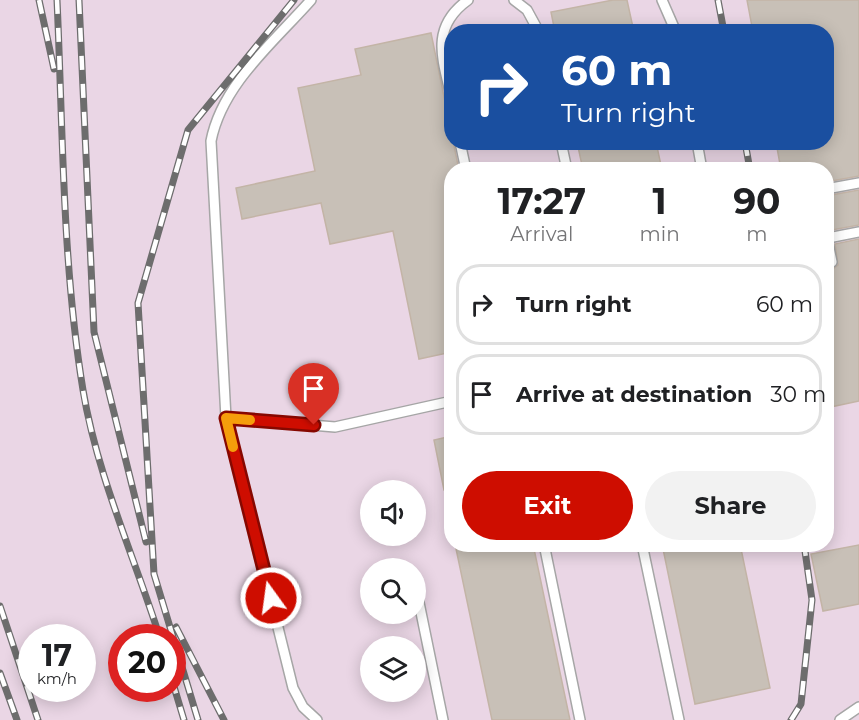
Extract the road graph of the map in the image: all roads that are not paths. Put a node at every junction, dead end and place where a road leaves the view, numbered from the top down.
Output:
1 (311, 0) edge
2 (468, 0) edge
3 (514, 0) edge
4 (662, 0) edge
5 (447, 24) edge
6 (535, 24) edge
7 (672, 24) edge
8 (444, 32) edge
9 (444, 62) edge
10 (859, 183) edge
11 (834, 188) edge
12 (859, 232) edge
13 (834, 234) edge
14 (444, 403) edge
15 (226, 418) junction
16 (546, 552) edge
17 (644, 552) edge
18 (423, 624) edge
19 (859, 707) edge
20 (317, 720) edge
21 (442, 720) edge
22 (580, 720) edge
23 (679, 720) edge
24 (840, 720) edge

1 - 15 lane
2 - 5 lane
3 - 6 lane
4 - 7 lane
8 - 9 lane
10 - 11 lane
12 - 13 lane
14 - 15 lane
15 - 20 lane
16 - 22 lane
17 - 23 lane
18 - 21 lane
19 - 24 lane

